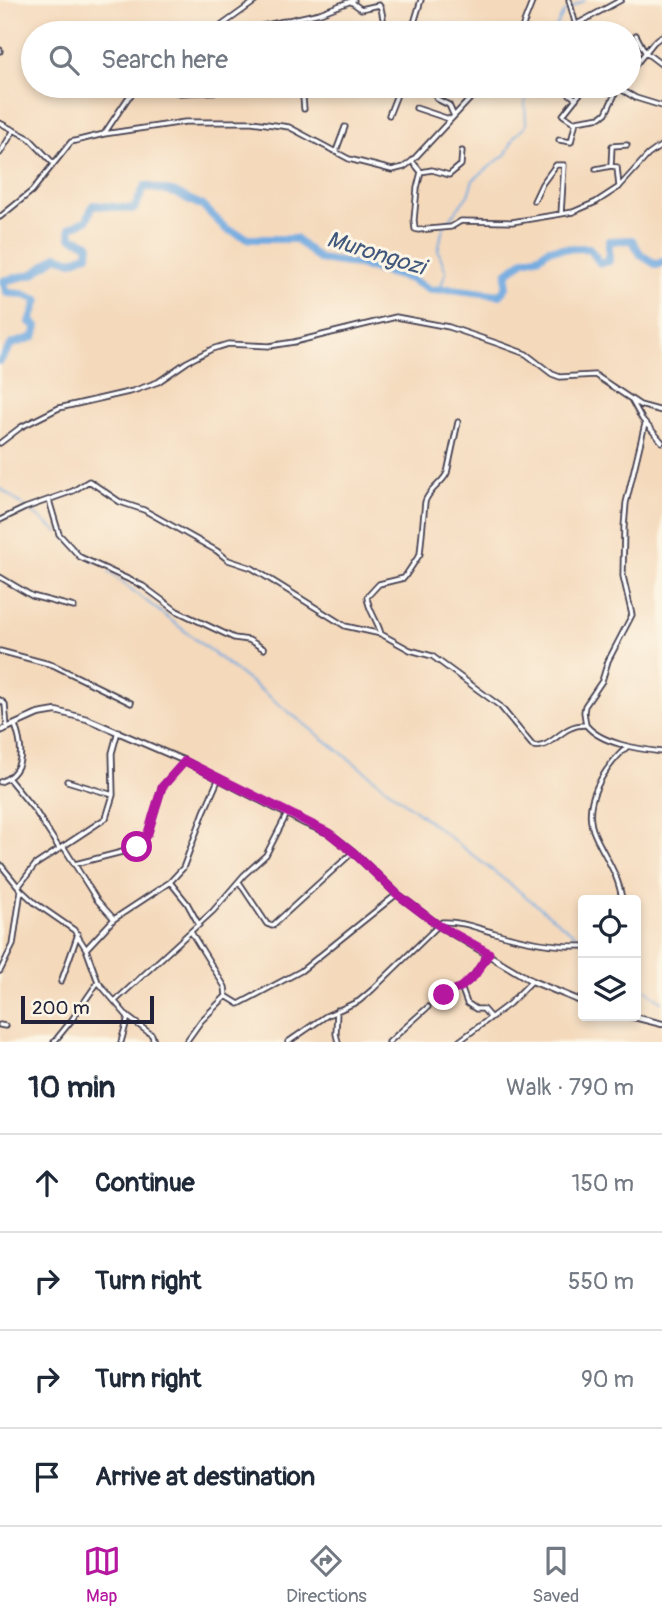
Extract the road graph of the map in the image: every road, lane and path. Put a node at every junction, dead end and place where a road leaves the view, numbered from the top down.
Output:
1 (257, 0) edge
2 (421, 0) edge
3 (533, 0) edge
4 (621, 0) edge
5 (352, 1) edge
6 (383, 18) dead end
7 (286, 20) joint
8 (228, 21) edge
9 (282, 21) edge
10 (415, 21) edge
11 (525, 21) edge
12 (582, 21) edge
13 (662, 36) edge
14 (641, 44) edge
15 (645, 52) junction
16 (641, 57) edge
17 (662, 65) edge
18 (129, 98) edge
19 (303, 98) edge
20 (397, 98) edge
21 (437, 98) edge
22 (470, 98) edge
23 (612, 98) edge
24 (636, 98) edge
25 (576, 99) edge
26 (662, 106) edge
27 (416, 108) dead end
28 (303, 109) dead end
29 (453, 114) junction
30 (389, 116) dead end
31 (449, 118) junction
32 (0, 123) edge
33 (575, 123) junction
34 (345, 127) dead end
35 (14, 130) junction
36 (104, 134) junction
37 (559, 140) dead end
38 (627, 145) dead end
39 (662, 145) edge
40 (463, 151) dead end
41 (336, 152) junction
42 (0, 153) edge
43 (412, 160) junction
44 (53, 163) junction
45 (611, 166) junction
46 (596, 169) dead end
47 (421, 173) junction
48 (620, 187) junction
49 (534, 201) dead end
50 (561, 214) junction
51 (0, 218) edge
52 (631, 400) junction
53 (662, 411) edge
54 (458, 422) dead end
55 (645, 424) junction
56 (662, 442) edge
57 (0, 443) edge
58 (49, 500) junction
59 (0, 520) edge
60 (0, 577) edge
61 (74, 607) dead end
62 (381, 634) junction
63 (264, 649) dead end
64 (0, 651) edge
65 (0, 700) edge
66 (131, 703) dead end
67 (14, 725) junction
68 (586, 725) junction
69 (7, 728) junction
70 (0, 730) edge
71 (118, 731) junction
72 (627, 747) junction
73 (662, 752) edge
74 (185, 761) junction
75 (219, 778) junction
76 (9, 779) junction
77 (67, 781) dead end
78 (0, 782) edge
79 (113, 795) junction
80 (287, 814) junction
81 (61, 847) junction
82 (353, 852) junction
83 (0, 864) edge
84 (75, 864) junction
85 (170, 881) junction
86 (239, 882) junction
87 (20, 888) junction
88 (397, 894) junction
89 (621, 895) edge
90 (114, 919) junction
91 (199, 925) junction
92 (438, 925) junction
93 (191, 932) junction
94 (78, 934) junction
95 (578, 946) edge
96 (86, 948) junction
97 (489, 953) junction
98 (0, 971) edge
99 (532, 981) junction
100 (61, 982) dead end
101 (98, 982) junction
102 (461, 987) junction
103 (444, 995) dead end
104 (226, 996) junction
105 (578, 1000) edge
106 (115, 1002) junction
107 (428, 1007) dead end
108 (337, 1010) junction
109 (128, 1017) junction
110 (490, 1017) junction
111 (641, 1019) edge
112 (662, 1024) edge
113 (54, 1042) edge
114 (121, 1042) edge
115 (154, 1042) edge
116 (186, 1042) edge
117 (288, 1042) edge
118 (338, 1042) edge
119 (389, 1042) edge
120 (458, 1042) edge

1 - 8 street
2 - 10 street
3 - 11 street
4 - 12 street
5 - 6 street
5 - 7 street
7 - 9 street
13 - 15 street
14 - 15 street
15 - 16 street
15 - 17 street
18 - 36 street
19 - 28 street
20 - 30 street
21 - 29 street
22 - 29 street
23 - 33 street
24 - 26 street
25 - 33 street
27 - 31 street
29 - 31 street
31 - 43 street
32 - 35 street
33 - 37 street
34 - 41 street
35 - 42 street
35 - 44 street
36 - 41 street
36 - 44 street
38 - 45 street
39 - 48 street
40 - 47 street
41 - 43 street
43 - 47 street
44 - 51 street
45 - 46 street
45 - 48 street
47 - 50 street
48 - 50 street
49 - 50 street
52 - 53 street
52 - 55 street
52 - 57 street
54 - 62 street
55 - 56 street
55 - 68 street
58 - 59 street
58 - 62 street
58 - 63 street
60 - 61 street
62 - 68 street
64 - 66 street
65 - 69 street
67 - 69 street
67 - 71 street
67 - 76 street
68 - 72 street
69 - 70 street
71 - 74 street
71 - 79 street
72 - 73 street
72 - 89 street
74 - 75 street
74 - 84 street
75 - 80 street
75 - 85 street
76 - 78 street
76 - 81 street
77 - 79 street
79 - 81 street
80 - 82 street
80 - 86 street
81 - 84 street
81 - 87 street
82 - 86 street
82 - 88 street
83 - 87 street
84 - 90 street
85 - 90 street
85 - 91 street
86 - 91 street
87 - 94 street
87 - 98 street
88 - 92 street
88 - 104 street
90 - 96 street
91 - 93 street
92 - 95 street
92 - 97 street
92 - 108 street
93 - 104 street
93 - 106 street
94 - 96 street
94 - 100 street
96 - 101 street
97 - 99 street
97 - 102 street
99 - 105 street
99 - 110 street
101 - 106 street
101 - 113 street
102 - 103 street
102 - 110 street
104 - 116 street
106 - 109 street
107 - 119 street
108 - 117 street
108 - 118 street
109 - 114 street
109 - 115 street
110 - 120 street
111 - 112 street

